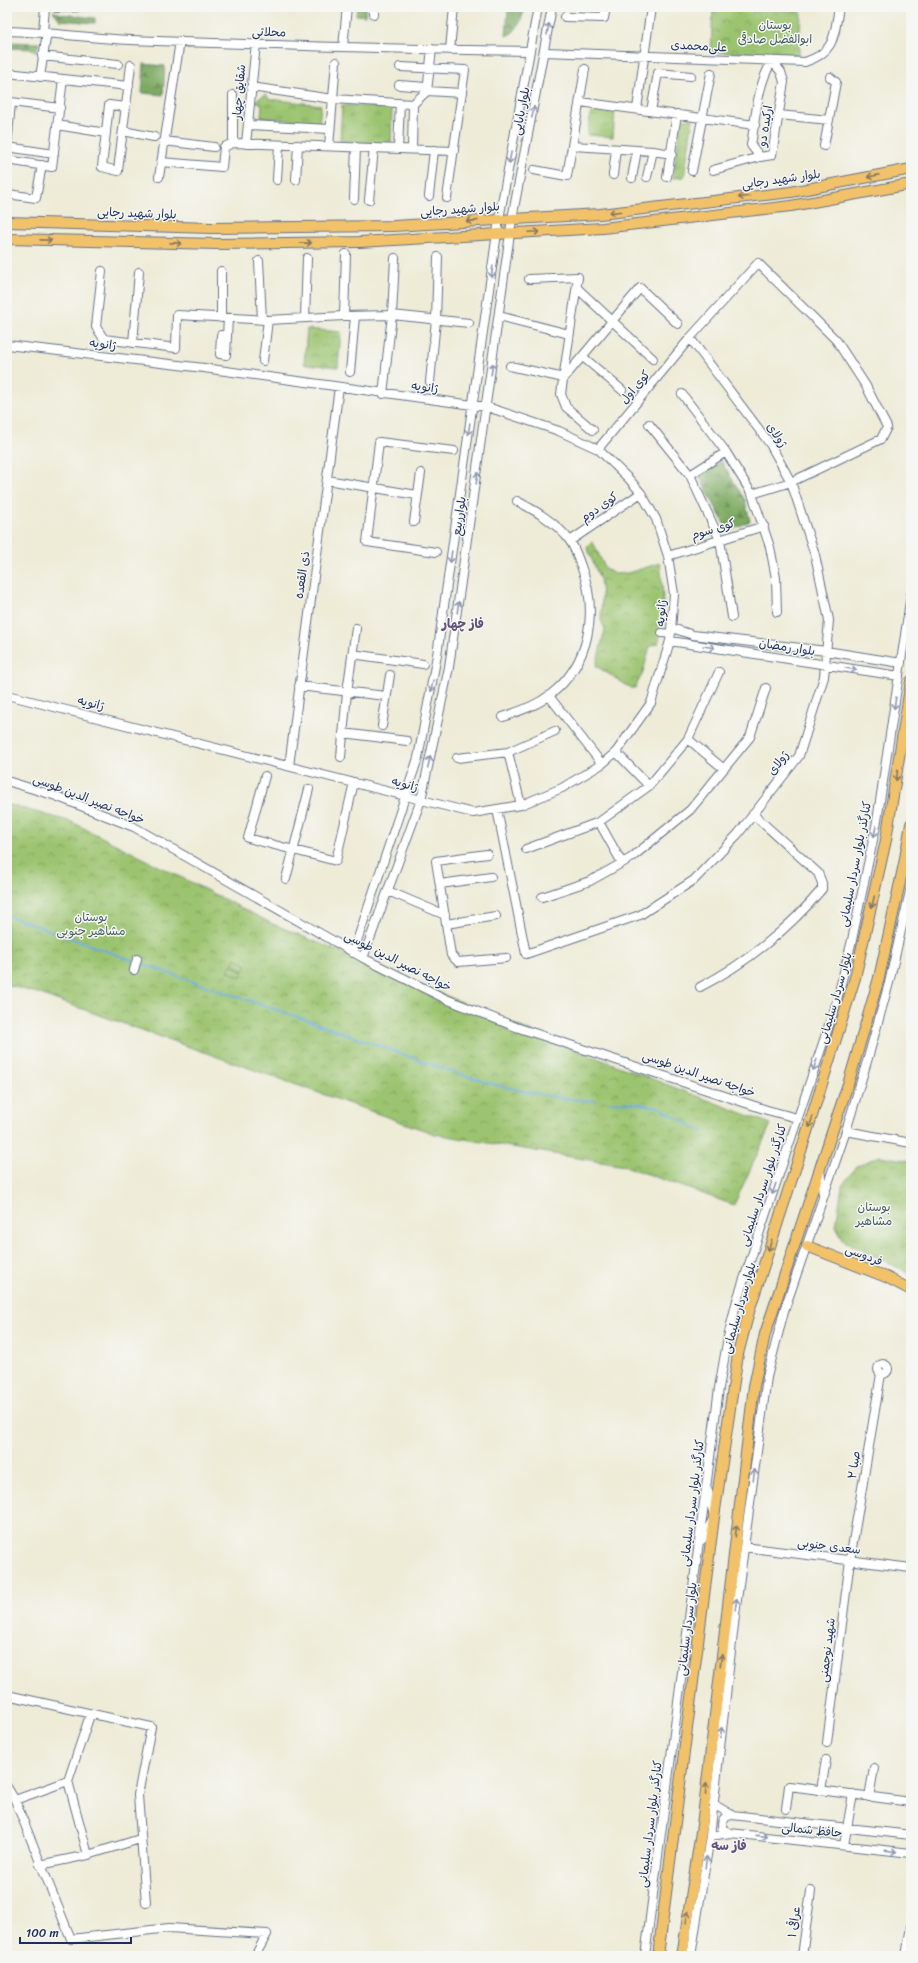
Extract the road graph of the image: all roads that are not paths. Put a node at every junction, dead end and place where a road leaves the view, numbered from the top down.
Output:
1 (45, 7) edge
2 (86, 7) edge
3 (347, 7) edge
4 (454, 7) edge
5 (538, 7) edge
6 (552, 7) edge
7 (606, 7) edge
8 (651, 7) edge
9 (839, 7) edge
10 (56, 8) edge
11 (565, 17) dead end
12 (7, 31) edge
13 (45, 32) junction
14 (180, 41) junction
15 (256, 43) junction
16 (342, 47) junction
17 (432, 49) junction
18 (450, 50) junction
19 (530, 50) junction
20 (545, 52) junction
21 (42, 56) junction
22 (645, 56) junction
23 (336, 62) dead end
24 (772, 62) junction
25 (118, 64) dead end
26 (131, 65) dead end
27 (400, 67) dead end
28 (430, 68) junction
29 (585, 69) dead end
30 (7, 73) edge
31 (710, 73) dead end
32 (691, 76) dead end
33 (40, 77) junction
34 (830, 78) dead end
35 (63, 79) junction
36 (399, 85) dead end
37 (129, 86) junction
38 (251, 87) junction
39 (427, 89) junction
40 (462, 93) junction
41 (233, 96) dead end
42 (333, 98) junction
43 (580, 102) junction
44 (400, 103) junction
45 (413, 104) junction
46 (126, 107) junction
47 (60, 108) junction
48 (637, 109) junction
49 (651, 111) junction
50 (677, 114) junction
51 (779, 115) junction
52 (704, 118) junction
53 (829, 120) junction
54 (58, 125) junction
55 (248, 125) junction
56 (754, 125) junction
57 (330, 129) junction
58 (123, 131) junction
59 (106, 133) junction
60 (154, 137) dead end
61 (164, 141) junction
62 (233, 143) junction
63 (246, 144) junction
64 (279, 145) junction
65 (298, 145) junction
66 (329, 146) junction
67 (572, 146) junction
68 (824, 146) dead end
69 (214, 147) dead end
70 (356, 147) junction
71 (374, 148) junction
72 (398, 149) junction
73 (412, 149) junction
74 (616, 149) junction
75 (434, 150) junction
76 (637, 150) junction
77 (454, 151) junction
78 (653, 151) junction
79 (54, 154) junction
80 (672, 154) junction
81 (760, 157) junction
82 (7, 160) edge
83 (161, 162) junction
84 (42, 165) junction
85 (534, 170) dead end
86 (713, 170) dead end
87 (692, 171) dead end
88 (910, 171) edge
89 (613, 175) dead end
90 (667, 176) dead end
91 (159, 177) dead end
92 (647, 177) dead end
93 (632, 178) dead end
94 (277, 180) dead end
95 (296, 180) dead end
96 (910, 184) edge
97 (7, 194) edge
98 (504, 194) junction
99 (429, 196) dead end
100 (516, 197) junction
101 (447, 198) dead end
102 (354, 199) dead end
103 (370, 200) dead end
104 (499, 219) junction
105 (512, 219) junction
106 (7, 222) edge
107 (511, 233) junction
108 (498, 234) junction
109 (7, 239) edge
110 (346, 254) dead end
111 (495, 254) junction
112 (508, 256) junction
113 (438, 257) dead end
114 (307, 258) dead end
115 (395, 258) dead end
116 (259, 261) dead end
117 (102, 271) dead end
118 (221, 271) dead end
119 (139, 272) dead end
120 (529, 279) dead end
121 (577, 288) junction
122 (392, 315) junction
123 (344, 316) junction
124 (355, 316) junction
125 (499, 316) junction
126 (224, 318) junction
127 (306, 318) junction
128 (265, 320) junction
129 (436, 320) junction
130 (612, 322) junction
131 (469, 323) dead end
132 (678, 324) dead end
133 (569, 334) junction
134 (221, 335) dead end
135 (690, 338) junction
136 (133, 343) junction
137 (7, 345) edge
138 (583, 357) junction
139 (653, 358) dead end
140 (263, 361) dead end
141 (510, 366) dead end
142 (350, 372) dead end
143 (564, 378) junction
144 (430, 382) dead end
145 (339, 387) junction
146 (622, 390) dead end
147 (383, 394) junction
148 (682, 394) dead end
149 (473, 405) junction
150 (487, 407) junction
151 (649, 424) dead end
152 (593, 430) dead end
153 (598, 449) junction
154 (454, 452) dead end
155 (726, 452) junction
156 (421, 473) dead end
157 (690, 475) junction
158 (327, 480) junction
159 (791, 482) junction
160 (374, 488) junction
161 (641, 493) junction
162 (752, 494) junction
163 (417, 495) junction
164 (517, 501) dead end
165 (414, 522) dead end
166 (764, 526) junction
167 (720, 540) junction
168 (570, 541) junction
169 (436, 552) dead end
170 (668, 556) junction
171 (911, 595) edge
172 (777, 612) dead end
173 (732, 617) dead end
174 (356, 628) dead end
175 (662, 633) dead end
176 (671, 634) junction
177 (826, 651) junction
178 (352, 654) junction
179 (437, 655) junction
180 (451, 657) junction
181 (901, 663) junction
182 (422, 664) dead end
183 (825, 665) junction
184 (719, 672) dead end
185 (390, 675) dead end
186 (899, 676) junction
187 (911, 681) edge
188 (299, 686) junction
189 (766, 688) dead end
190 (347, 692) junction
191 (7, 694) edge
192 (386, 696) junction
193 (549, 696) junction
194 (503, 717) dead end
195 (382, 726) dead end
196 (555, 731) dead end
197 (344, 733) junction
198 (688, 739) junction
199 (407, 741) dead end
200 (508, 752) junction
201 (616, 752) junction
202 (341, 757) dead end
203 (457, 758) dead end
204 (602, 764) junction
205 (288, 766) junction
206 (724, 769) junction
207 (265, 776) dead end
208 (7, 781) edge
209 (354, 782) junction
210 (649, 786) junction
211 (309, 789) dead end
212 (406, 796) junction
213 (421, 800) junction
214 (521, 805) junction
215 (497, 809) junction
216 (753, 814) junction
217 (599, 822) junction
218 (911, 824) edge
219 (526, 849) dead end
220 (293, 850) junction
221 (487, 854) dead end
222 (622, 863) junction
223 (491, 877) dead end
224 (286, 879) dead end
225 (440, 884) junction
226 (911, 887) edge
227 (388, 891) junction
228 (542, 896) dead end
229 (444, 915) junction
230 (496, 916) dead end
231 (446, 924) junction
232 (852, 940) junction
233 (354, 953) junction
234 (363, 958) junction
235 (506, 958) dead end
236 (137, 959) dead end
237 (134, 970) dead end
238 (856, 978) junction
239 (700, 987) dead end
240 (836, 1004) junction
241 (797, 1118) junction
242 (846, 1131) junction
243 (911, 1142) edge
244 (820, 1169) junction
245 (823, 1198) junction
246 (807, 1246) junction
247 (911, 1290) edge
248 (881, 1374) dead end
249 (706, 1485) junction
250 (714, 1517) junction
251 (699, 1545) junction
252 (744, 1547) junction
253 (850, 1560) junction
254 (911, 1568) edge
255 (7, 1695) edge
256 (90, 1715) junction
257 (827, 1743) dead end
258 (826, 1760) dead end
259 (874, 1768) dead end
260 (68, 1781) junction
261 (7, 1787) edge
262 (821, 1790) junction
263 (853, 1794) junction
264 (869, 1797) junction
265 (15, 1800) junction
266 (911, 1802) edge
267 (713, 1804) junction
268 (786, 1809) dead end
269 (732, 1815) junction
270 (848, 1827) junction
271 (730, 1833) junction
272 (911, 1834) edge
273 (710, 1836) junction
274 (140, 1839) junction
275 (844, 1845) junction
276 (911, 1853) edge
277 (88, 1855) junction
278 (40, 1866) junction
279 (811, 1891) dead end
280 (146, 1903) dead end
281 (911, 1926) edge
282 (255, 1956) edge
283 (645, 1956) edge
284 (658, 1956) edge
285 (682, 1956) edge
286 (691, 1956) edge
287 (802, 1956) edge
288 (906, 1956) edge

1 - 13 street
2 - 10 street
3 - 16 street
4 - 18 street
5 - 19 street, بلوار بابایی
20 -> 6 street, بلوار بابایی
7 - 11 street
8 - 22 street
9 - 24 street, علی‌محمدی
12 - 13 street, محلاتی
13 - 14 street, محلاتی
13 - 21 street
14 - 15 street, محلاتی
14 - 61 street
15 - 16 street, محلاتی
15 - 38 street, شقایق چهار
16 - 17 street, محلاتی
17 - 18 street, محلاتی
17 - 28 street
18 - 19 street, محلاتی
19 -> 98 street, بلوار بابایی
20 - 22 street, علی‌محمدی
100 -> 20 street, بلوار بابایی
21 - 25 street
21 - 33 street
22 - 24 street, علی‌محمدی
22 - 48 street
23 - 42 street
24 - 51 street, ارکیده دو
24 - 56 street, ارکیده دو
26 - 37 street
27 - 28 street
28 - 39 street
28 - 40 street
29 - 43 street
30 - 33 street
31 - 52 street
32 - 49 street
33 - 35 street
34 - 53 street
35 - 37 street
35 - 47 street
36 - 39 street
37 - 46 street
38 - 42 street
38 - 55 street, شقایق چهار
39 - 40 street
39 - 45 street
40 - 77 street
41 - 62 street
42 - 44 street
42 - 57 street
43 - 48 street
43 - 67 street
44 - 45 street
44 - 72 street
45 - 73 street
46 - 58 street
46 - 59 street
47 - 54 street
47 - 79 street
48 - 49 street
49 - 50 street
50 - 52 street
50 - 80 street
51 - 53 street
51 - 81 street, ارکیده دو
52 - 56 street
52 - 87 street
53 - 68 street
54 - 59 street
54 - 79 street
55 - 57 street
55 - 63 street, شقایق چهار
56 - 81 street, ارکیده دو
57 - 66 street
58 - 59 street
58 - 60 street
61 - 69 street
61 - 83 street
62 - 63 street
62 - 83 street
63 - 64 street
64 - 65 street
64 - 94 street
65 - 66 street
65 - 95 street
66 - 70 street
67 - 74 street
67 - 85 street
70 - 71 street
70 - 102 street
71 - 72 street
71 - 103 street
72 - 73 street
73 - 75 street
74 - 76 street
74 - 89 street
75 - 77 street
75 - 99 street
76 - 78 street
76 - 93 street
77 - 101 street
78 - 80 street
78 - 92 street
79 - 84 street
80 - 90 street
81 - 86 street
82 - 84 street
83 - 91 street
84 - 97 street
88 -> 105 main road, بلوار شهید رجایی
107 -> 96 main road
98 - 100 street
98 - 104 street, بلوار بابایی
100 - 105 street, بلوار بابایی
104 - 105 main road, بلوار شهید رجایی
104 -> 106 main road, بلوار شهید رجایی
104 - 108 street, بلوار بابایی
105 - 107 street, بلوار بابایی
107 - 108 main road
107 - 112 street, بلوارربیع
109 -> 108 main road
108 - 111 street, بلوارربیع
110 - 123 street
111 - 112 street
111 -> 149 street, بلوارربیع
112 - 125 street, بلوارربیع
113 - 129 street
114 - 127 street
115 - 122 street
116 - 128 street
117 - 136 street
118 - 126 street
119 - 136 street
120 - 121 street
121 - 130 street
121 - 133 street
122 - 124 street
122 - 129 street
122 - 147 street
123 - 124 street
123 - 127 street
124 - 142 street
125 - 133 street
150 -> 125 street, بلوارربیع
126 - 128 street
126 - 134 street
126 - 136 street
127 - 128 street
128 - 140 street
129 - 131 street
129 - 144 street
130 - 132 street
130 - 138 street
130 - 139 street
133 - 143 street
135 - 153 street, کوی اول
135 - 159 street, ژولای
135 - 159 street, کوی اول
137 - 145 street, ژانویه
138 - 143 street
138 - 146 street
141 - 143 street
143 - 152 street
145 - 147 street, ژانویه
145 - 158 street, ذی القعده
147 - 149 street, ژانویه
148 - 155 street
149 - 150 street, ژانویه
149 -> 179 street, بلوارربیع
150 - 153 street, ژانویه
180 -> 150 street, بلوارربیع
151 - 157 street
153 - 161 street, ژانویه
154 - 160 street
155 - 157 street
155 - 162 street
156 - 163 street
157 - 167 street
158 - 160 street
158 - 188 street, ذی القعده
159 - 162 street
159 - 177 street, ژولای
160 - 163 street
160 - 169 street
161 - 168 street, کوی دوم
161 - 170 street, ژانویه
162 - 166 street
163 - 165 street
164 - 168 street
166 - 167 street, کوی سوم
166 - 172 street
167 - 170 street, کوی سوم
167 - 173 street
168 - 193 street
170 - 176 street, ژانویه
171 - 181 street, کنارگذر بلوار سردار سلیمانی
174 - 178 street
175 - 176 street
176 - 177 street, بلوار رمضان
176 -> 183 street, بلوار رمضان
176 - 201 street, ژانویه
177 - 181 street, بلوار رمضان
177 - 183 street, ژولای
178 - 182 street
178 - 190 street
179 - 180 street
179 -> 212 street, بلوارربیع
213 -> 180 street, بلوارربیع
181 - 186 street, کنارگذر بلوار سردار سلیمانی
183 -> 186 street, بلوار رمضان
183 - 216 street, ژولای
184 - 198 street
185 - 192 street
186 -> 232 street, کنارگذر بلوار سردار سلیمانی
187 -> 238 main road, بلوار سردار سلیمانی
188 - 190 street
188 - 205 street, ذی القعده
189 - 206 street
190 - 192 street
190 - 197 street
191 - 205 street, ژانویه
192 - 195 street
193 - 194 street
193 - 204 street
196 - 200 street
197 - 199 street
197 - 202 street
198 - 206 street
198 - 210 street
200 - 203 street
200 - 214 street
201 - 204 street, ژانویه
201 - 210 street
204 - 214 street, ژانویه
205 - 209 street, ژانویه
206 - 222 street
207 - 220 street
208 - 233 street, خواجه نصیر الدین طوسی
209 - 212 street, ژانویه
209 - 220 street
210 - 217 street
211 - 220 street
212 - 213 street, ژانویه
212 - 233 street, بلوارربیع
213 - 215 street, ژانویه
213 - 227 street, بلوارربیع
214 - 215 street, ژانویه
215 - 216 street, ژولای
216 - 239 street
217 - 219 street
217 - 222 street
218 - 244 main road
220 - 224 street
221 - 225 street
222 - 228 street
223 - 225 street
225 - 229 street
226 - 242 street
227 - 229 street
227 - 234 street, بلوارربیع
229 - 231 street
230 - 231 street
231 - 235 street
232 - 238 street
232 - 240 street, کنارگذر بلوار سردار سلیمانی
233 - 234 street, خواجه نصیر الدین طوسی
234 - 241 street, خواجه نصیر الدین طوسی
236 - 237 street
238 - 240 street
238 -> 250 main road, بلوار سردار سلیمانی
240 -> 241 street, کنارگذر بلوار سردار سلیمانی
241 -> 249 street, کنارگذر بلوار سردار سلیمانی
242 - 243 street
242 - 245 street
244 - 245 street
285 -> 244 main road
245 - 246 street
246 - 247 main road, فردوسی
252 -> 246 street
248 - 253 street, صبا ۲
249 - 250 street
249 - 251 street, کنارگذر بلوار سردار سلیمانی
250 - 251 street
250 - 284 main road, بلوار سردار سلیمانی
251 - 283 street, کنارگذر بلوار سردار سلیمانی
252 - 253 street, سعدی جنوبی
267 -> 252 street
253 - 254 street, سعدی جنوبی
253 - 257 street, شهید نوچمنی
255 - 256 street
256 - 260 street
256 - 274 street
258 - 262 street
259 - 264 street
260 - 265 street
260 - 277 street
261 - 265 street
262 - 263 street
262 - 268 street
263 - 264 street
263 - 270 street
264 - 266 street
265 - 278 street
267 - 269 street, حافظ شمالی
267 - 273 street
269 - 270 street, حافظ شمالی
269 - 271 street
270 - 272 street, حافظ شمالی
270 - 275 street
271 - 273 street, حافظ شمالی
271 -> 275 street, حافظ شمالی
286 -> 273 street
274 - 277 street
274 - 280 street
275 -> 276 street, حافظ شمالی
277 - 278 street
278 - 282 street
279 - 287 street, عراقی ۱
281 - 288 street

